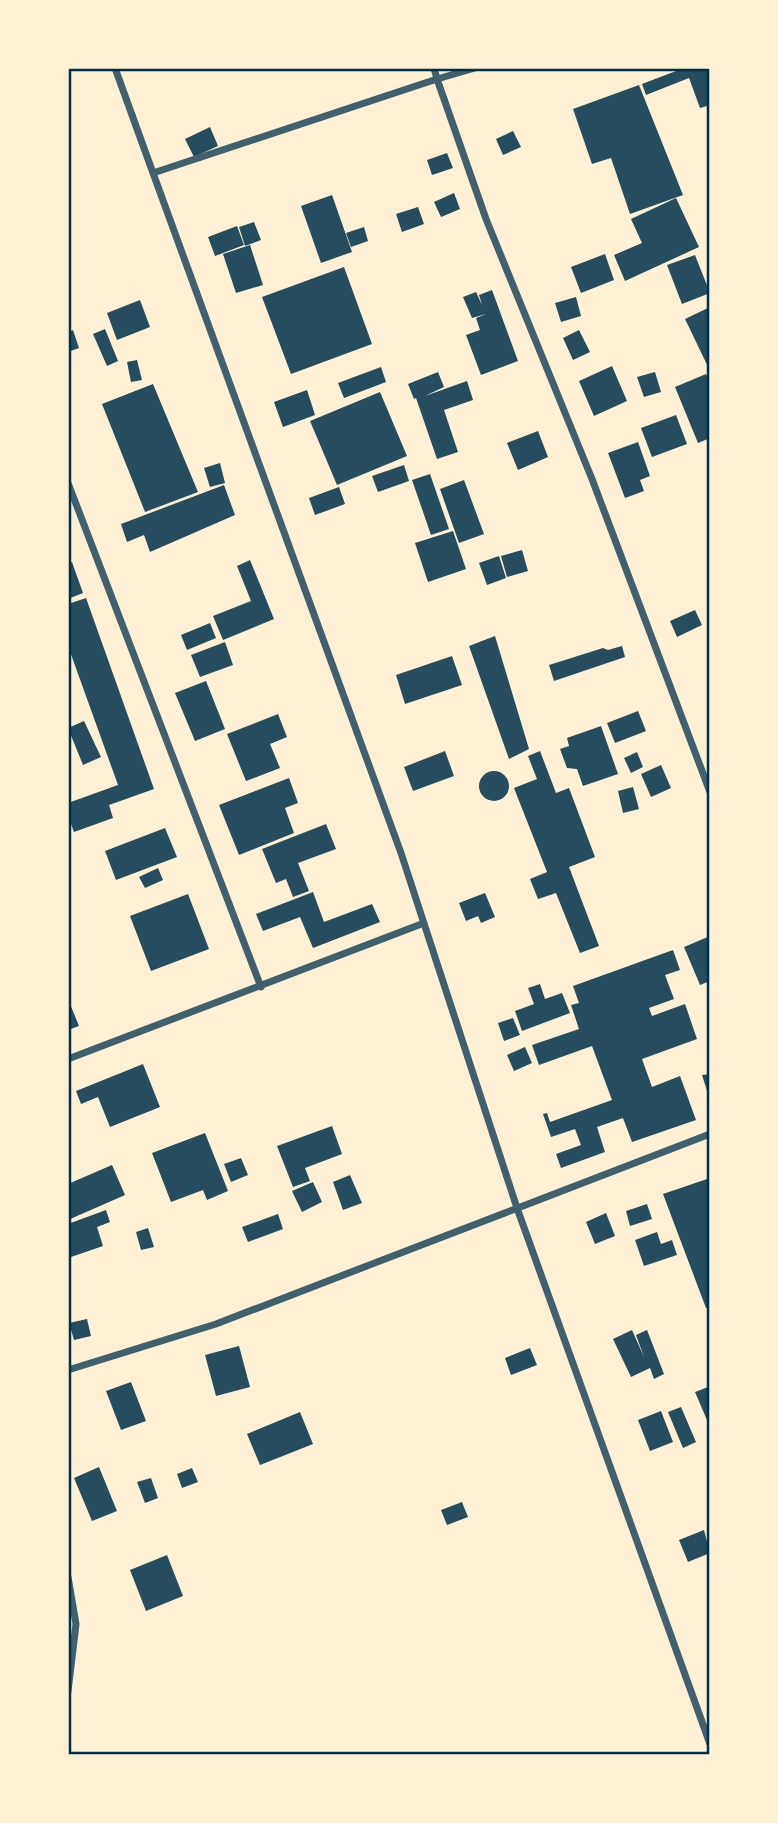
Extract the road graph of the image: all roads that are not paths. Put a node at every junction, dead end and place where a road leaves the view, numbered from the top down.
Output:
1 (115, 68) edge
2 (434, 68) edge
3 (475, 68) edge
4 (437, 79) junction
5 (153, 173) junction
6 (68, 483) edge
7 (710, 792) edge
8 (424, 923) junction
9 (261, 987) junction
10 (68, 1059) edge
11 (710, 1134) edge
12 (517, 1208) junction
13 (68, 1370) edge
14 (68, 1577) edge
15 (70, 1671) edge
16 (68, 1691) edge
17 (710, 1744) edge

1 - 5 street
2 - 4 street
3 - 4 street
4 - 5 street
4 - 7 street
5 - 8 street
6 - 9 street
8 - 9 street
8 - 12 street
9 - 10 street
11 - 12 street
12 - 13 street
12 - 17 street
14 - 15 street
15 - 16 street

